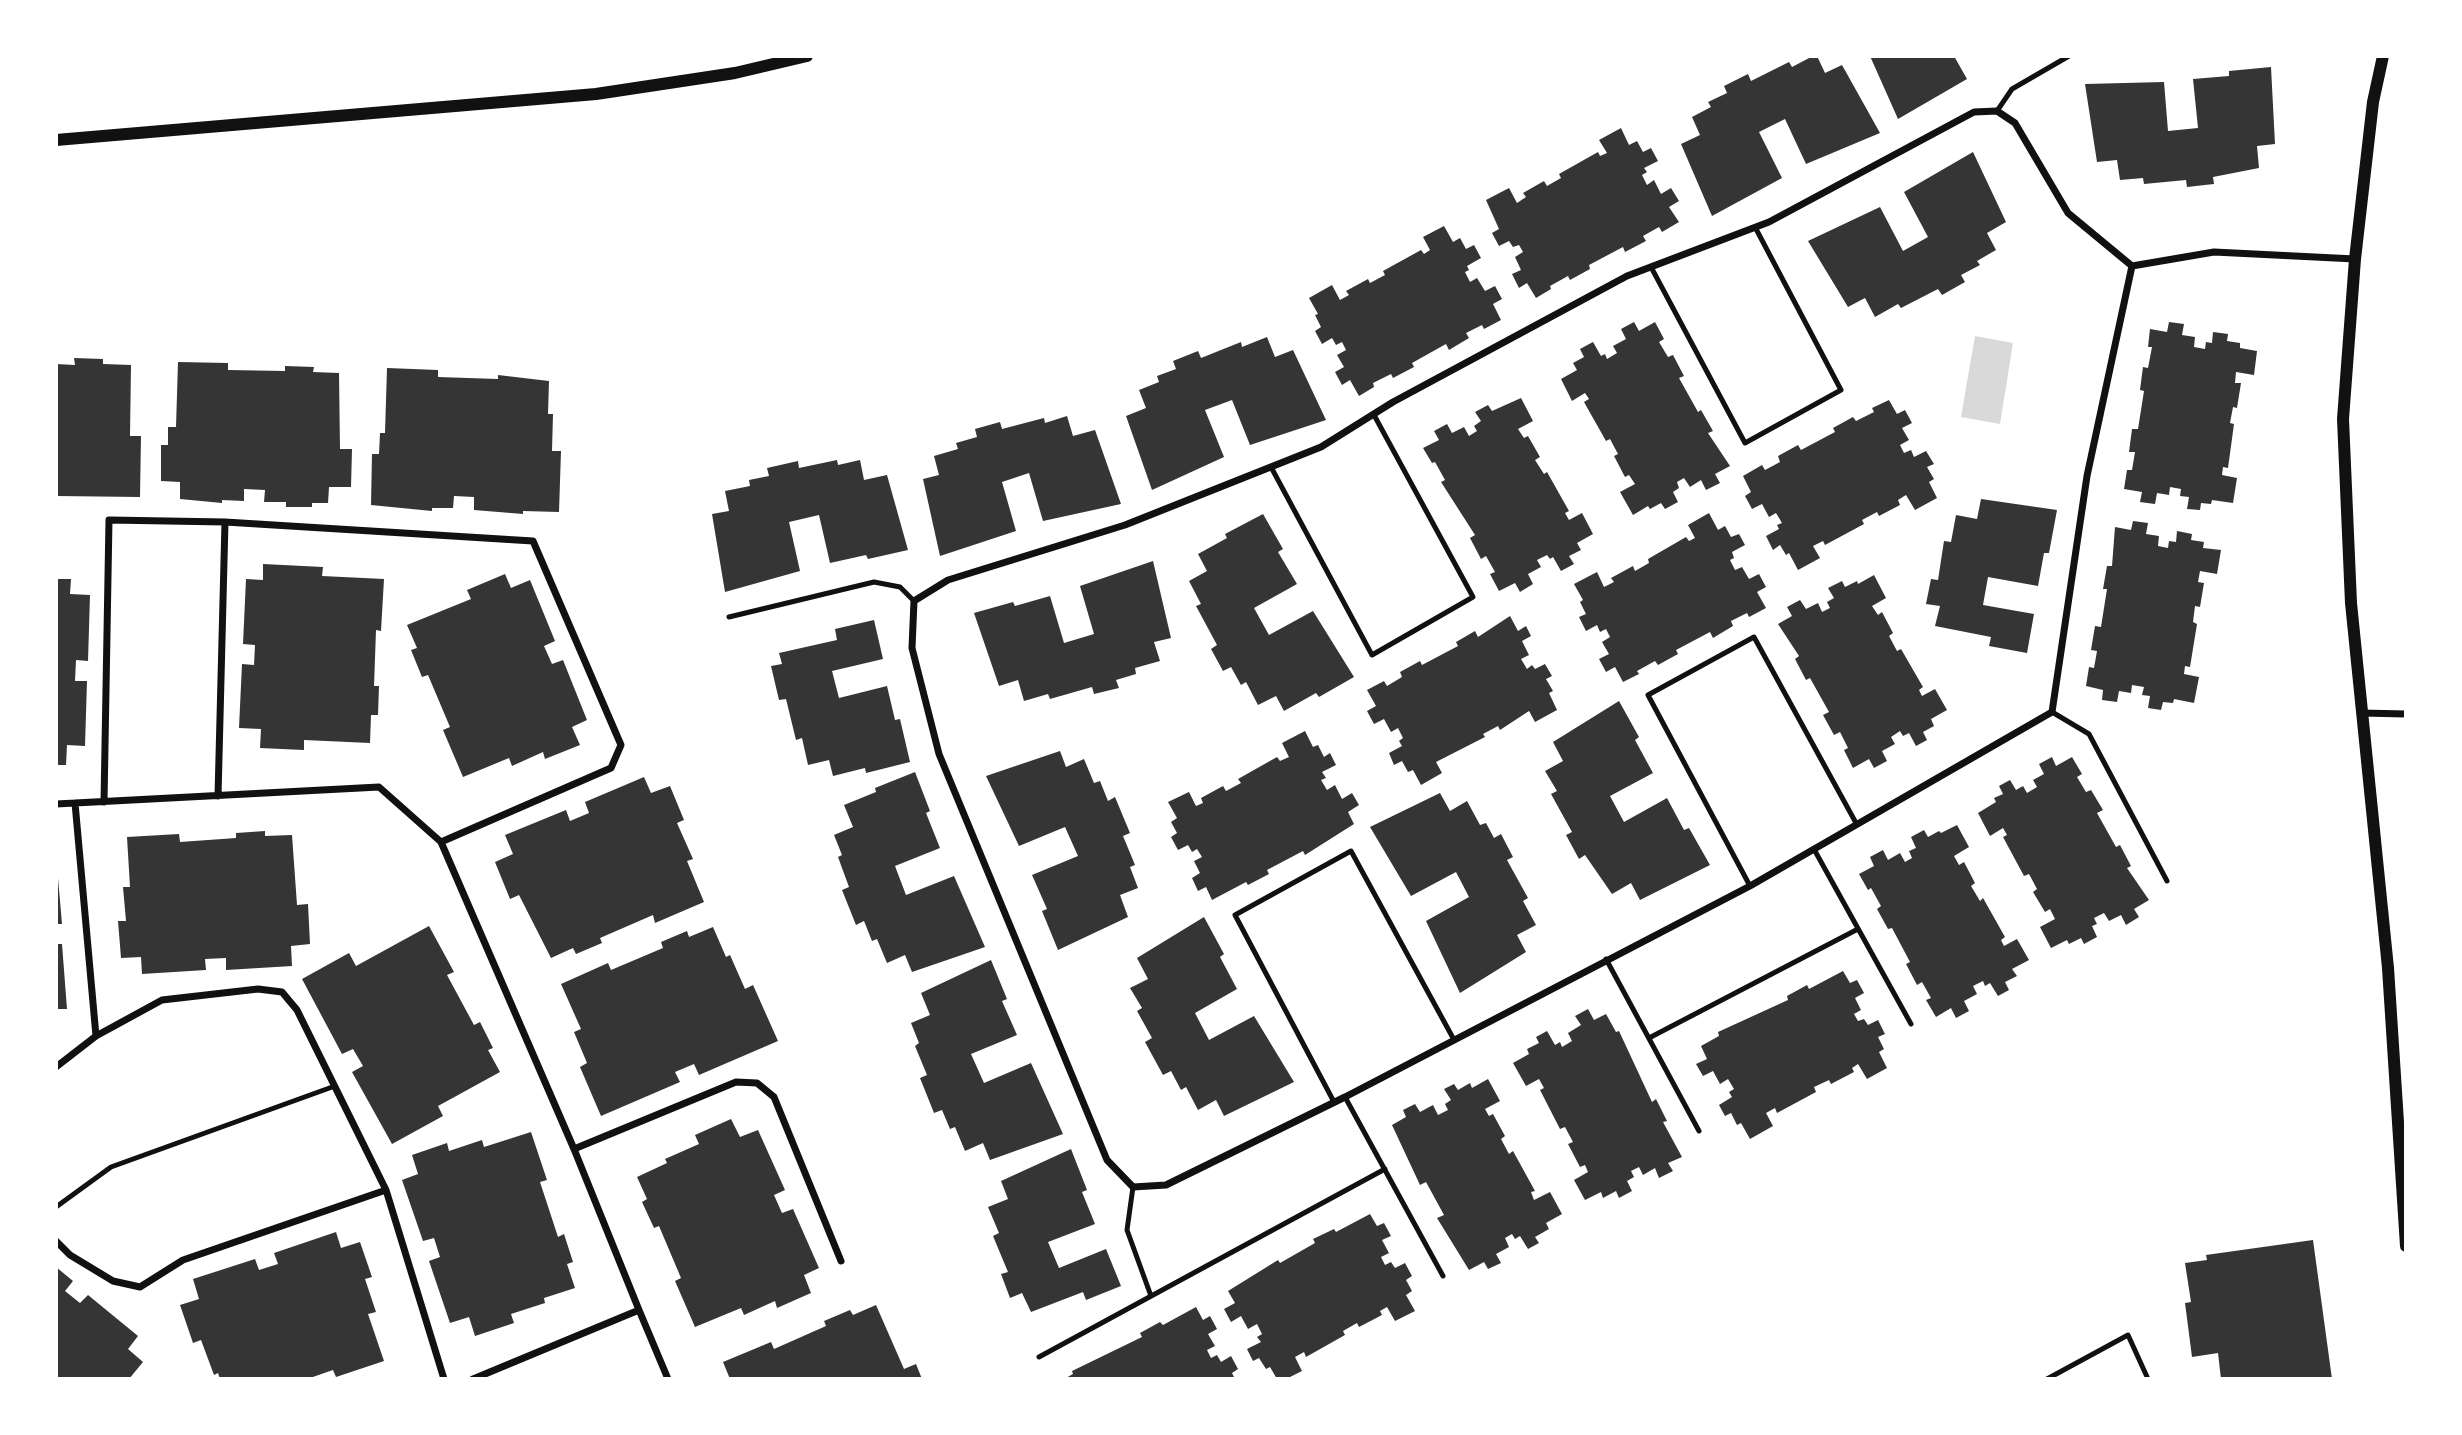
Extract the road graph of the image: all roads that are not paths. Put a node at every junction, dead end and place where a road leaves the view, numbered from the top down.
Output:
1 (804, 56) edge
2 (2069, 56) edge
3 (2383, 56) edge
4 (1997, 111) junction
5 (56, 140) edge
6 (1755, 227) junction
7 (2355, 259) junction
8 (2132, 266) junction
9 (1651, 267) junction
10 (1374, 415) junction
11 (1271, 467) junction
12 (225, 522) junction
13 (914, 601) junction
14 (729, 617) dead end
15 (2052, 712) junction
16 (2360, 713) junction
17 (2406, 714) edge
18 (218, 796) junction
19 (104, 802) junction
20 (75, 803) junction
21 (56, 804) edge
22 (1856, 823) junction
23 (441, 842) junction
24 (1815, 851) junction
25 (2167, 881) dead end
26 (1751, 886) junction
27 (1858, 929) junction
28 (1606, 959) junction
29 (1911, 1024) dead end
30 (96, 1036) junction
31 (1453, 1038) junction
32 (1649, 1038) junction
33 (56, 1067) edge
34 (335, 1086) junction
35 (1345, 1097) junction
36 (1334, 1102) junction
37 (1699, 1131) dead end
38 (574, 1149) junction
39 (1385, 1169) junction
40 (1133, 1187) junction
41 (386, 1190) junction
42 (56, 1207) edge
43 (56, 1241) edge
44 (2406, 1246) edge
45 (841, 1261) dead end
46 (1443, 1276) dead end
47 (1151, 1296) junction
48 (639, 1310) junction
49 (1039, 1357) dead end
50 (444, 1379) edge
51 (473, 1379) edge
52 (668, 1379) edge
53 (2047, 1379) edge
54 (2148, 1379) edge

1 - 5 street
2 - 4 lane
3 - 7 street
4 - 6 street
4 - 8 street
6 - 9 street
6 - 9 lane
7 - 8 street
7 - 16 street
8 - 15 street
9 - 10 street
10 - 11 street
10 - 11 lane
11 - 13 street
12 - 18 street
12 - 19 street
12 - 23 street
13 - 14 lane
13 - 40 street
15 - 22 street
15 - 25 lane
16 - 17 street
16 - 44 street
18 - 19 street
18 - 23 street
19 - 20 street
20 - 21 street
20 - 30 street
22 - 24 street
22 - 26 lane
23 - 38 street
24 - 26 street
24 - 27 lane
26 - 28 street
27 - 29 lane
27 - 32 lane
28 - 31 street
28 - 32 lane
30 - 33 street
30 - 34 street
31 - 35 street
31 - 36 lane
32 - 37 lane
34 - 41 street
34 - 42 lane
35 - 36 street
35 - 39 lane
36 - 40 street
38 - 45 street
38 - 48 street
39 - 46 lane
39 - 47 lane
40 - 47 lane
41 - 43 street
41 - 50 street
47 - 49 lane
48 - 51 street
48 - 52 street
53 - 54 lane

